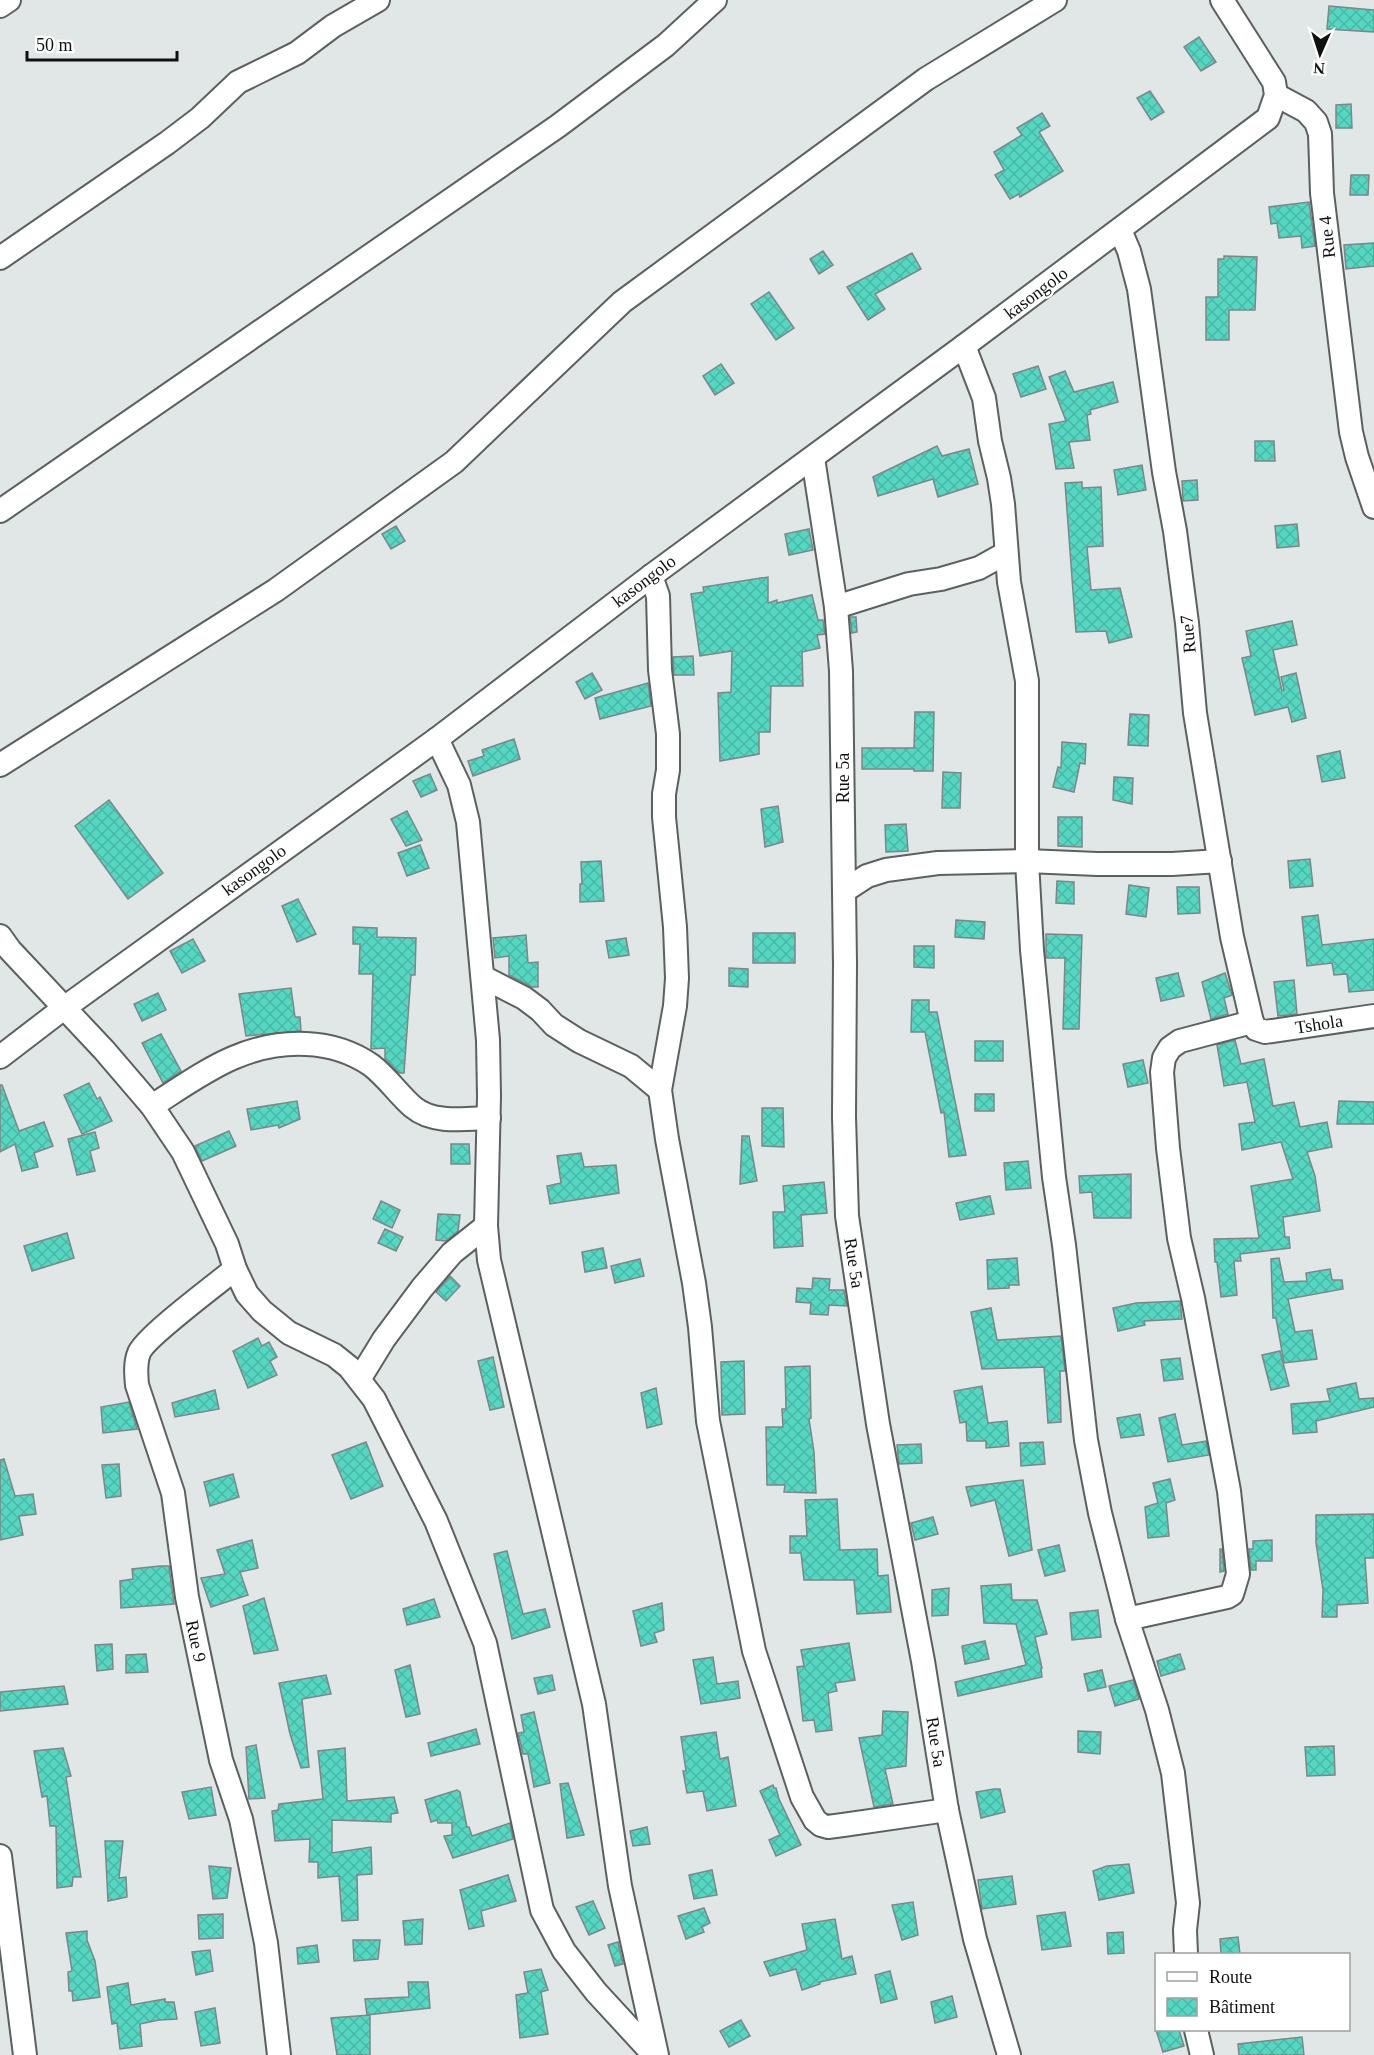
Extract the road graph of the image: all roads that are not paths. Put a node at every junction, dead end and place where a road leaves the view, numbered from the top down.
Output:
1 (9, 0) edge
2 (378, 0) edge
3 (715, 0) edge
4 (1055, 0) edge
5 (1222, 0) edge
6 (0, 6) edge
7 (1276, 95) junction
8 (1120, 230) junction
9 (0, 258) edge
10 (964, 346) junction
11 (813, 458) junction
12 (1374, 507) edge
13 (0, 511) edge
14 (1006, 553) junction
15 (651, 576) junction
16 (836, 607) junction
17 (437, 739) junction
18 (0, 765) edge
19 (1028, 861) junction
20 (1220, 861) junction
21 (844, 891) junction
22 (0, 936) edge
23 (483, 977) junction
24 (64, 1008) junction
25 (1374, 1016) edge
26 (1258, 1027) junction
27 (0, 1057) edge
28 (660, 1090) junction
29 (152, 1106) junction
30 (489, 1118) junction
31 (486, 1226) junction
32 (235, 1269) junction
33 (360, 1378) junction
34 (1127, 1619) junction
35 (947, 1810) junction
36 (0, 1856) edge
37 (1186, 1953) edge
38 (1196, 2031) edge
39 (25, 2055) edge
40 (279, 2055) edge
41 (655, 2055) edge
42 (1009, 2055) edge
43 (1202, 2055) edge

1 - 6 street
2 - 9 street
3 - 13 street
4 - 18 street
5 - 7 street
7 - 8 street, kasongolo
7 - 12 street, Rue 4
8 - 10 street, kasongolo
8 - 20 street, Rue7
10 - 11 street, kasongolo
10 - 14 street
11 - 15 street, kasongolo
11 - 16 street, Rue 5a
14 - 16 street
14 - 19 street
15 - 17 street, kasongolo
15 - 28 street
16 - 21 street, Rue 5a
17 - 23 street
17 - 24 street, kasongolo
19 - 20 street
19 - 21 street
19 - 34 street
20 - 26 street, Rue7
21 - 35 street, Rue 5a
22 - 24 street
23 - 28 street
23 - 30 street
24 - 27 street, kasongolo
24 - 29 street
25 - 26 street, Tshola
26 - 34 street, Tshola
28 - 35 street
29 - 30 street
29 - 32 street
30 - 31 street
31 - 33 street
31 - 41 street
32 - 33 street
32 - 40 street, Rue 9
33 - 41 street
34 - 37 street
35 - 42 street, Rue 5a
36 - 39 street
38 - 43 street

